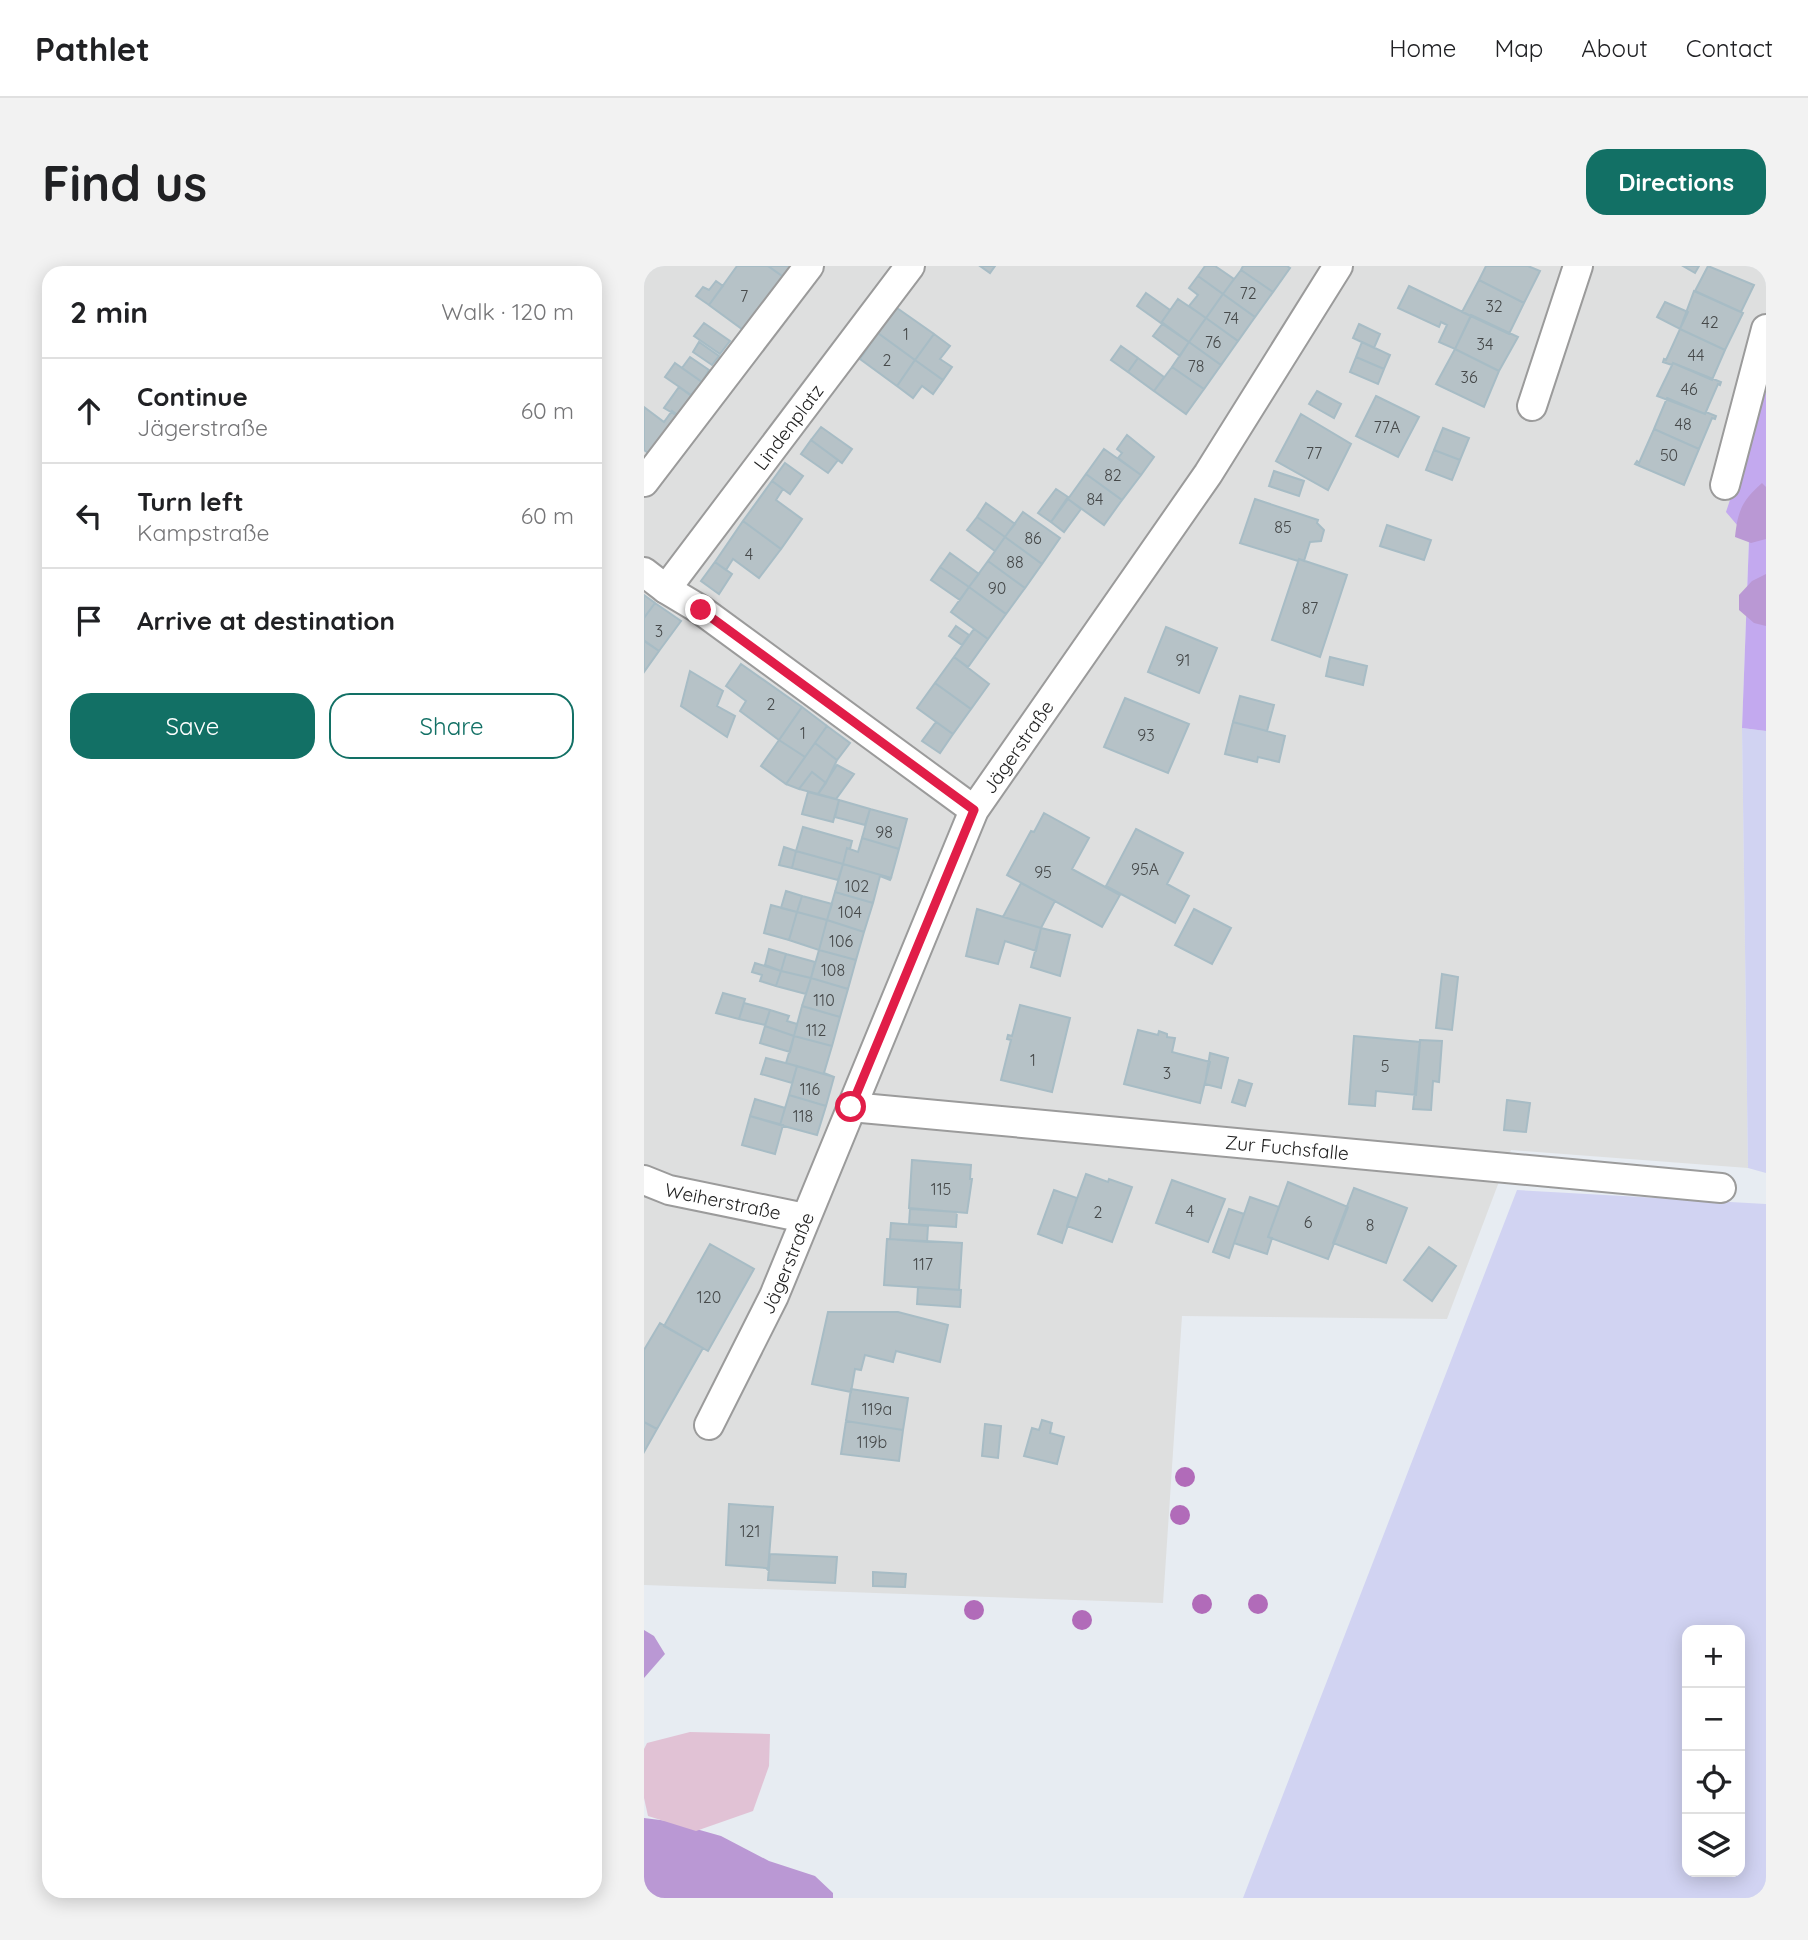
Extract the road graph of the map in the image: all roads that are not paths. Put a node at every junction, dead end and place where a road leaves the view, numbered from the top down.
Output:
1 (809, 266) edge
2 (910, 266) edge
3 (1338, 266) edge
4 (1578, 266) edge
5 (1766, 329) edge
6 (1532, 406) dead end
7 (644, 482) edge
8 (1725, 485) dead end
9 (655, 581) edge
10 (974, 810) junction
11 (851, 1107) junction
12 (644, 1180) edge
13 (1721, 1188) dead end
14 (805, 1218) junction
15 (709, 1425) dead end

1 - 7 street
2 - 9 street, Lindenplatz
3 - 10 street, Jägerstraße
4 - 6 street
5 - 8 street
9 - 10 street
10 - 11 street, Jägerstraße
11 - 13 street, Zur Fuchsfalle
11 - 14 street, Jägerstraße
12 - 14 street, Weiherstraße
14 - 15 street, Jägerstraße

